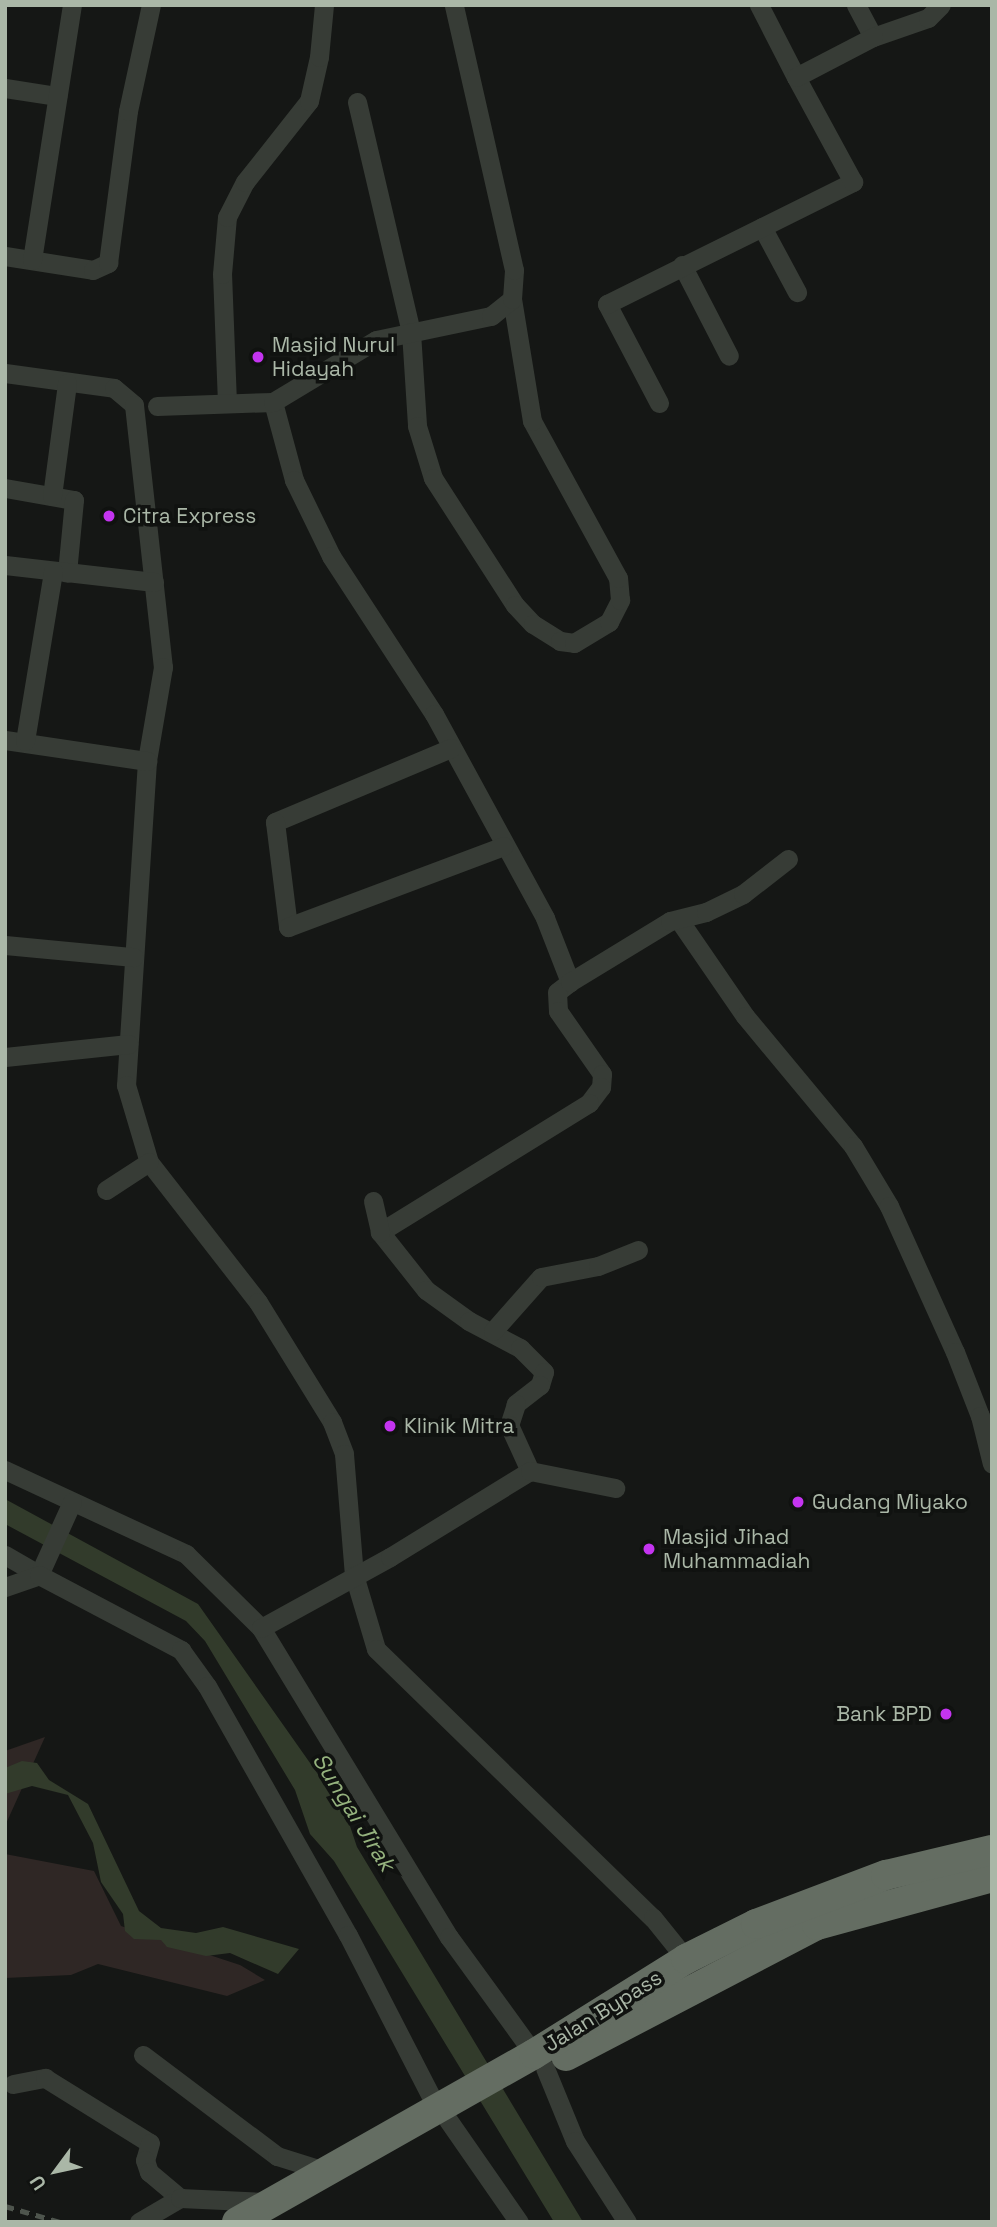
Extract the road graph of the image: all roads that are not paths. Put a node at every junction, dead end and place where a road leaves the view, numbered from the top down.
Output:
1 (72, 5) edge
2 (151, 5) edge
3 (324, 5) edge
4 (454, 5) edge
5 (759, 5) edge
6 (856, 5) edge
7 (941, 5) edge
8 (873, 37) junction
9 (796, 77) junction
10 (5, 88) edge
11 (57, 96) junction
12 (357, 102) dead end
13 (762, 226) junction
14 (5, 256) edge
15 (32, 260) junction
16 (682, 265) junction
17 (797, 292) dead end
18 (512, 299) junction
19 (411, 332) junction
20 (729, 356) dead end
21 (5, 373) edge
22 (67, 383) junction
23 (227, 402) junction
24 (272, 402) junction
25 (659, 403) dead end
26 (146, 406) junction
27 (5, 488) edge
28 (52, 496) junction
29 (5, 565) edge
30 (60, 572) junction
31 (154, 582) junction
32 (15, 741) edge
33 (451, 748) junction
34 (147, 761) junction
35 (503, 846) junction
36 (788, 859) dead end
37 (679, 920) junction
38 (5, 945) edge
39 (133, 957) junction
40 (570, 982) junction
41 (128, 1044) junction
42 (5, 1056) edge
43 (149, 1162) junction
44 (106, 1190) dead end
45 (373, 1201) dead end
46 (380, 1232) junction
47 (638, 1250) dead end
48 (494, 1331) junction
49 (992, 1464) edge
50 (5, 1470) edge
51 (530, 1471) junction
52 (615, 1488) dead end
53 (70, 1508) junction
54 (5, 1555) edge
55 (41, 1569) junction
56 (354, 1575) junction
57 (5, 1587) edge
58 (261, 1628) junction
59 (988, 1864) edge
60 (686, 1959) junction
61 (143, 2055) dead end
62 (531, 2065) junction
63 (13, 2084) dead end
64 (449, 2110) junction
65 (325, 2171) junction
66 (180, 2198) junction
67 (272, 2212) edge
68 (139, 2222) edge
69 (237, 2222) edge
70 (519, 2222) edge
71 (626, 2222) edge

1 - 11 street
2 - 15 street
3 - 23 street
4 - 18 street
5 - 9 street
6 - 8 street
7 - 8 street
8 - 9 street
9 - 13 street
10 - 11 street
11 - 15 street
12 - 19 street
13 - 16 street
13 - 17 street
14 - 15 street
16 - 20 street
16 - 25 street
18 - 19 street
18 - 19 street
19 - 24 street
21 - 22 street
22 - 26 street
22 - 28 street
23 - 24 street
23 - 26 street
24 - 33 street
26 - 31 street
27 - 28 street
28 - 30 street
29 - 30 street
30 - 31 street
30 - 32 street
31 - 34 street
32 - 34 street
33 - 35 street
33 - 35 street
34 - 39 street
35 - 40 street
36 - 37 street
37 - 40 street
37 - 49 street
38 - 39 street
39 - 41 street
40 - 46 street
41 - 42 street
41 - 43 street
43 - 44 street
43 - 56 street
45 - 46 street
46 - 48 street
47 - 48 street
48 - 51 street
50 - 53 street
51 - 52 street
51 - 56 street
53 - 55 street
53 - 58 street
54 - 55 street
55 - 57 street
55 - 64 street
56 - 58 street
56 - 60 street
58 - 62 street
59 - 60 highway, Jalan Bypass
59 - 62 highway, Jalan Bypass
60 - 62 highway, Jalan Bypass
61 - 65 street
62 - 64 highway, Jalan Bypass
62 - 71 street
63 - 66 street
64 - 65 highway, Jalan Bypass
64 - 67 highway, Jalan Bypass
64 - 70 street
65 - 67 highway, Jalan Bypass
66 - 67 street
66 - 68 street
67 - 69 highway, Jalan Bypass

